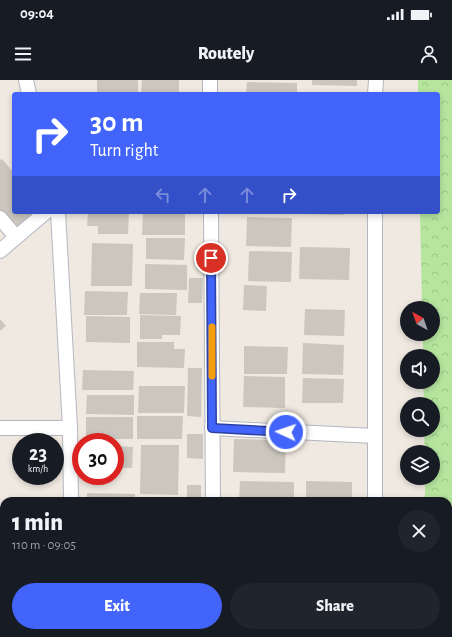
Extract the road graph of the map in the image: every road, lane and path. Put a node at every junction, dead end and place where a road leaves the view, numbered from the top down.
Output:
1 (26, 80) edge
2 (210, 80) edge
3 (376, 80) edge
4 (29, 92) edge
5 (210, 92) edge
6 (376, 92) edge
7 (44, 214) edge
8 (58, 214) edge
9 (211, 214) edge
10 (375, 214) edge
11 (0, 218) edge
12 (16, 237) junction
13 (0, 251) edge
14 (0, 428) edge
15 (70, 428) junction
16 (212, 428) junction
17 (375, 436) junction
18 (71, 497) edge
19 (213, 497) edge
20 (375, 497) edge

1 - 4 street
2 - 5 street
3 - 6 street
7 - 12 street
8 - 15 street
9 - 16 street
10 - 17 street
11 - 12 street
12 - 13 street
14 - 15 street
15 - 18 street
16 - 17 street
16 - 19 street
17 - 20 street

